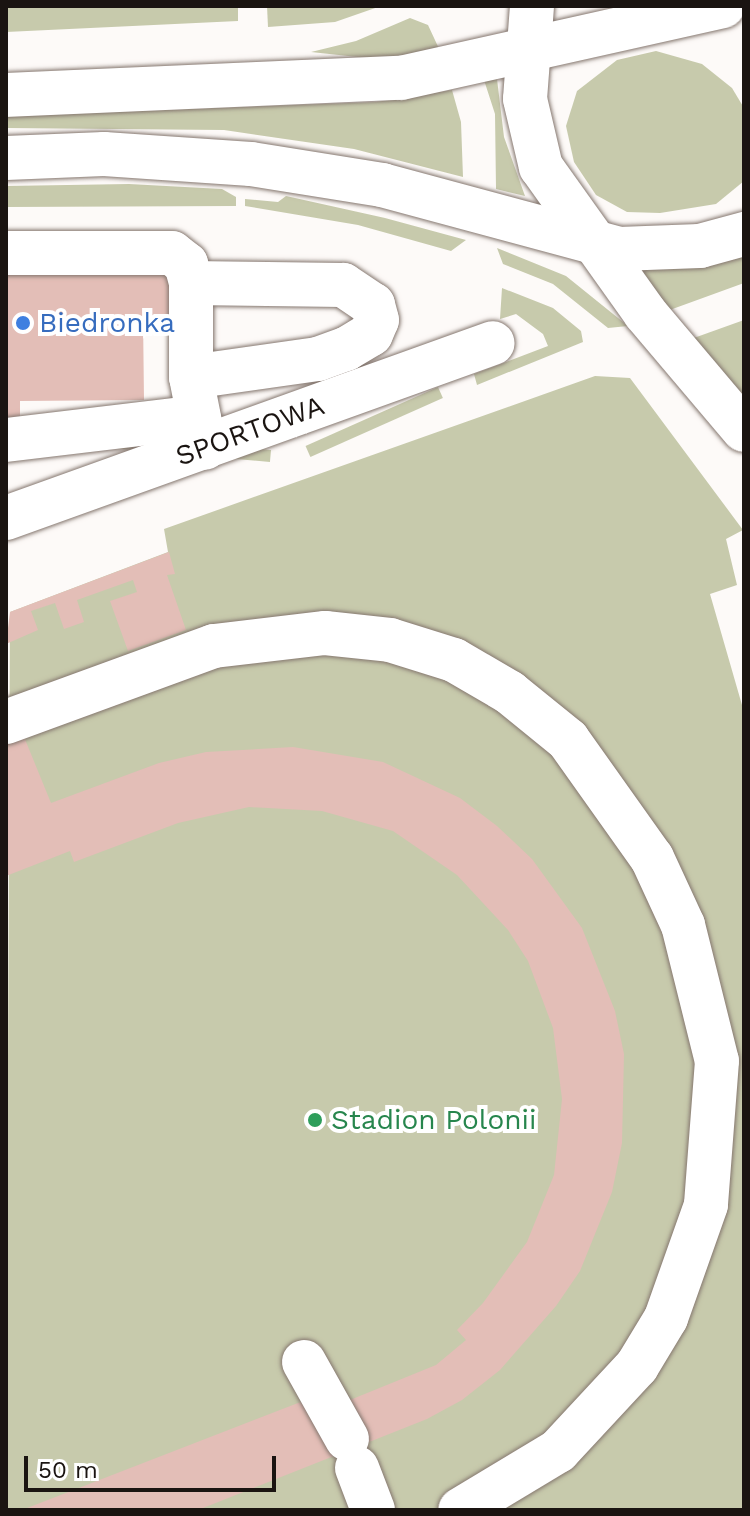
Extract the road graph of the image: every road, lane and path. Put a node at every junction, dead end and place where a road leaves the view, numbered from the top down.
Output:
1 (723, 6) edge
2 (529, 26) edge
3 (6, 95) edge
4 (6, 158) edge
5 (744, 234) edge
6 (591, 241) junction
7 (6, 253) edge
8 (191, 283) junction
9 (493, 343) dead end
10 (199, 414) junction
11 (744, 430) edge
12 (6, 440) edge
13 (6, 518) edge
14 (6, 722) edge
15 (304, 1362) dead end
16 (373, 1510) edge
17 (460, 1510) edge

1 - 2 main road
2 - 3 main road
2 - 6 main road
4 - 6 main road
5 - 6 main road
6 - 11 main road
7 - 8 main road
8 - 10 main road
8 - 10 main road
9 - 10 main road, SPORTOWA
10 - 12 main road
10 - 13 main road, SPORTOWA
14 - 17 main road
15 - 16 main road

